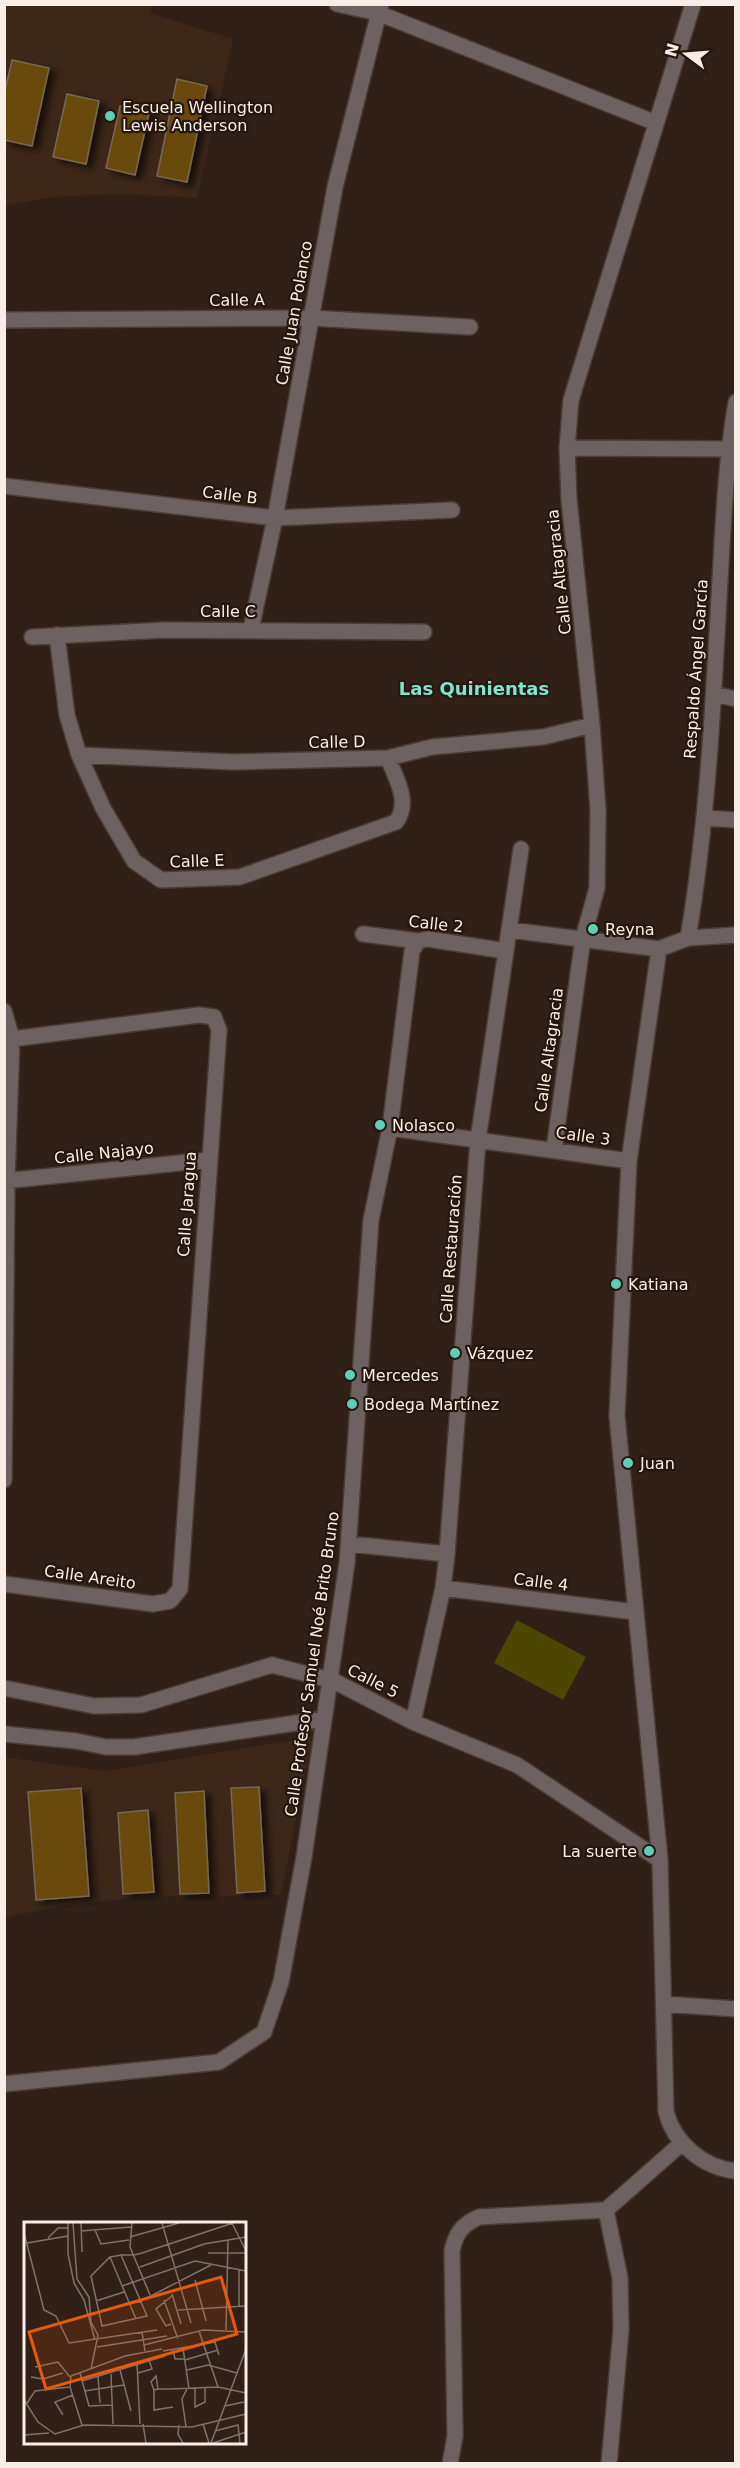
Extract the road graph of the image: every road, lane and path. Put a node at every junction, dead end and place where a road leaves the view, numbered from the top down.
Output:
1 (337, 4) edge
2 (693, 4) edge
3 (379, 9) edge
4 (656, 123) junction
5 (311, 318) junction
6 (4, 320) edge
7 (470, 327) dead end
8 (735, 402) edge
9 (567, 448) junction
10 (732, 449) edge
11 (4, 486) edge
12 (452, 510) dead end
13 (275, 518) junction
14 (251, 629) junction
15 (424, 632) dead end
16 (57, 635) junction
17 (32, 637) dead end
18 (714, 694) junction
19 (735, 699) edge
20 (592, 725) junction
21 (79, 755) junction
22 (388, 758) junction
23 (704, 818) junction
24 (735, 820) edge
25 (521, 849) dead end
26 (510, 930) junction
27 (363, 934) dead end
28 (735, 935) edge
29 (583, 938) junction
30 (687, 938) junction
31 (418, 941) junction
32 (659, 950) junction
33 (506, 951) junction
34 (4, 1011) edge
35 (8, 1039) edge
36 (390, 1128) junction
37 (477, 1140) junction
38 (554, 1150) junction
39 (208, 1160) junction
40 (629, 1161) junction
41 (6, 1181) edge
42 (4, 1480) edge
43 (349, 1544) junction
44 (447, 1554) junction
45 (4, 1584) edge
46 (443, 1588) junction
47 (170, 1601) joint
48 (635, 1612) junction
49 (329, 1680) junction
50 (4, 1688) edge
51 (323, 1719) junction
52 (412, 1722) junction
53 (4, 1734) edge
54 (660, 1860) junction
55 (664, 2004) junction
56 (735, 2009) edge
57 (4, 2084) edge
58 (682, 2143) junction
59 (735, 2171) edge
60 (606, 2210) junction
61 (450, 2463) edge
62 (609, 2463) edge

1 - 3 street
2 - 4 street, Calle Altagracia
3 - 4 street
3 - 5 street, Calle Juan Polanco
4 - 9 street, Calle Altagracia
5 - 6 street, Calle A
5 - 7 street, Calle A
5 - 13 street, Calle Juan Polanco
8 - 10 street, Respaldo Ángel García
9 - 10 street
9 - 20 street, Calle Altagracia
10 - 18 street, Respaldo Ángel García
11 - 13 street, Calle B
12 - 13 street, Calle B
13 - 14 street, Calle Juan Polanco
14 - 15 street, Calle C
14 - 16 street, Calle C
16 - 17 street, Calle C
16 - 21 street, Calle E
18 - 19 street
18 - 23 street, Respaldo Ángel García
20 - 22 street, Calle D
20 - 29 street, Calle Altagracia
21 - 22 street, Calle D
21 - 22 street, Calle E
23 - 24 street
23 - 30 street, Respaldo Ángel García
25 - 26 street, Calle Restauración
26 - 29 street
26 - 33 street, Calle Restauración
27 - 31 street, Calle 2
28 - 30 street
29 - 32 street
29 - 38 street, Calle Altagracia
30 - 32 street
31 - 33 street, Calle 2
31 - 36 street, Calle Profesor Samuel Noé Brito Bruno
32 - 40 street
33 - 37 street, Calle Restauración
34 - 35 street
35 - 39 street, Calle Jaragua
35 - 41 street
36 - 37 street, Calle 3
36 - 43 street, Calle Profesor Samuel Noé Brito Bruno
37 - 38 street, Calle 3
37 - 44 street, Calle Restauración
38 - 40 street, Calle 3
39 - 41 street, Calle Najayo
39 - 47 street, Calle Jaragua
40 - 48 street
41 - 42 street
43 - 44 street
43 - 49 street, Calle Profesor Samuel Noé Brito Bruno
44 - 46 street, Calle Restauración
45 - 47 street, Calle Areito
46 - 48 street, Calle 4
46 - 52 street, Calle Restauración
48 - 54 street
49 - 50 street, Calle 5
49 - 51 street, Calle Profesor Samuel Noé Brito Bruno
49 - 52 street, Calle 5
51 - 53 street
51 - 57 street, Calle Profesor Samuel Noé Brito Bruno
52 - 54 street, Calle 5
54 - 55 street
55 - 56 street
55 - 58 street
58 - 59 street
58 - 60 street
60 - 61 street
60 - 62 street

